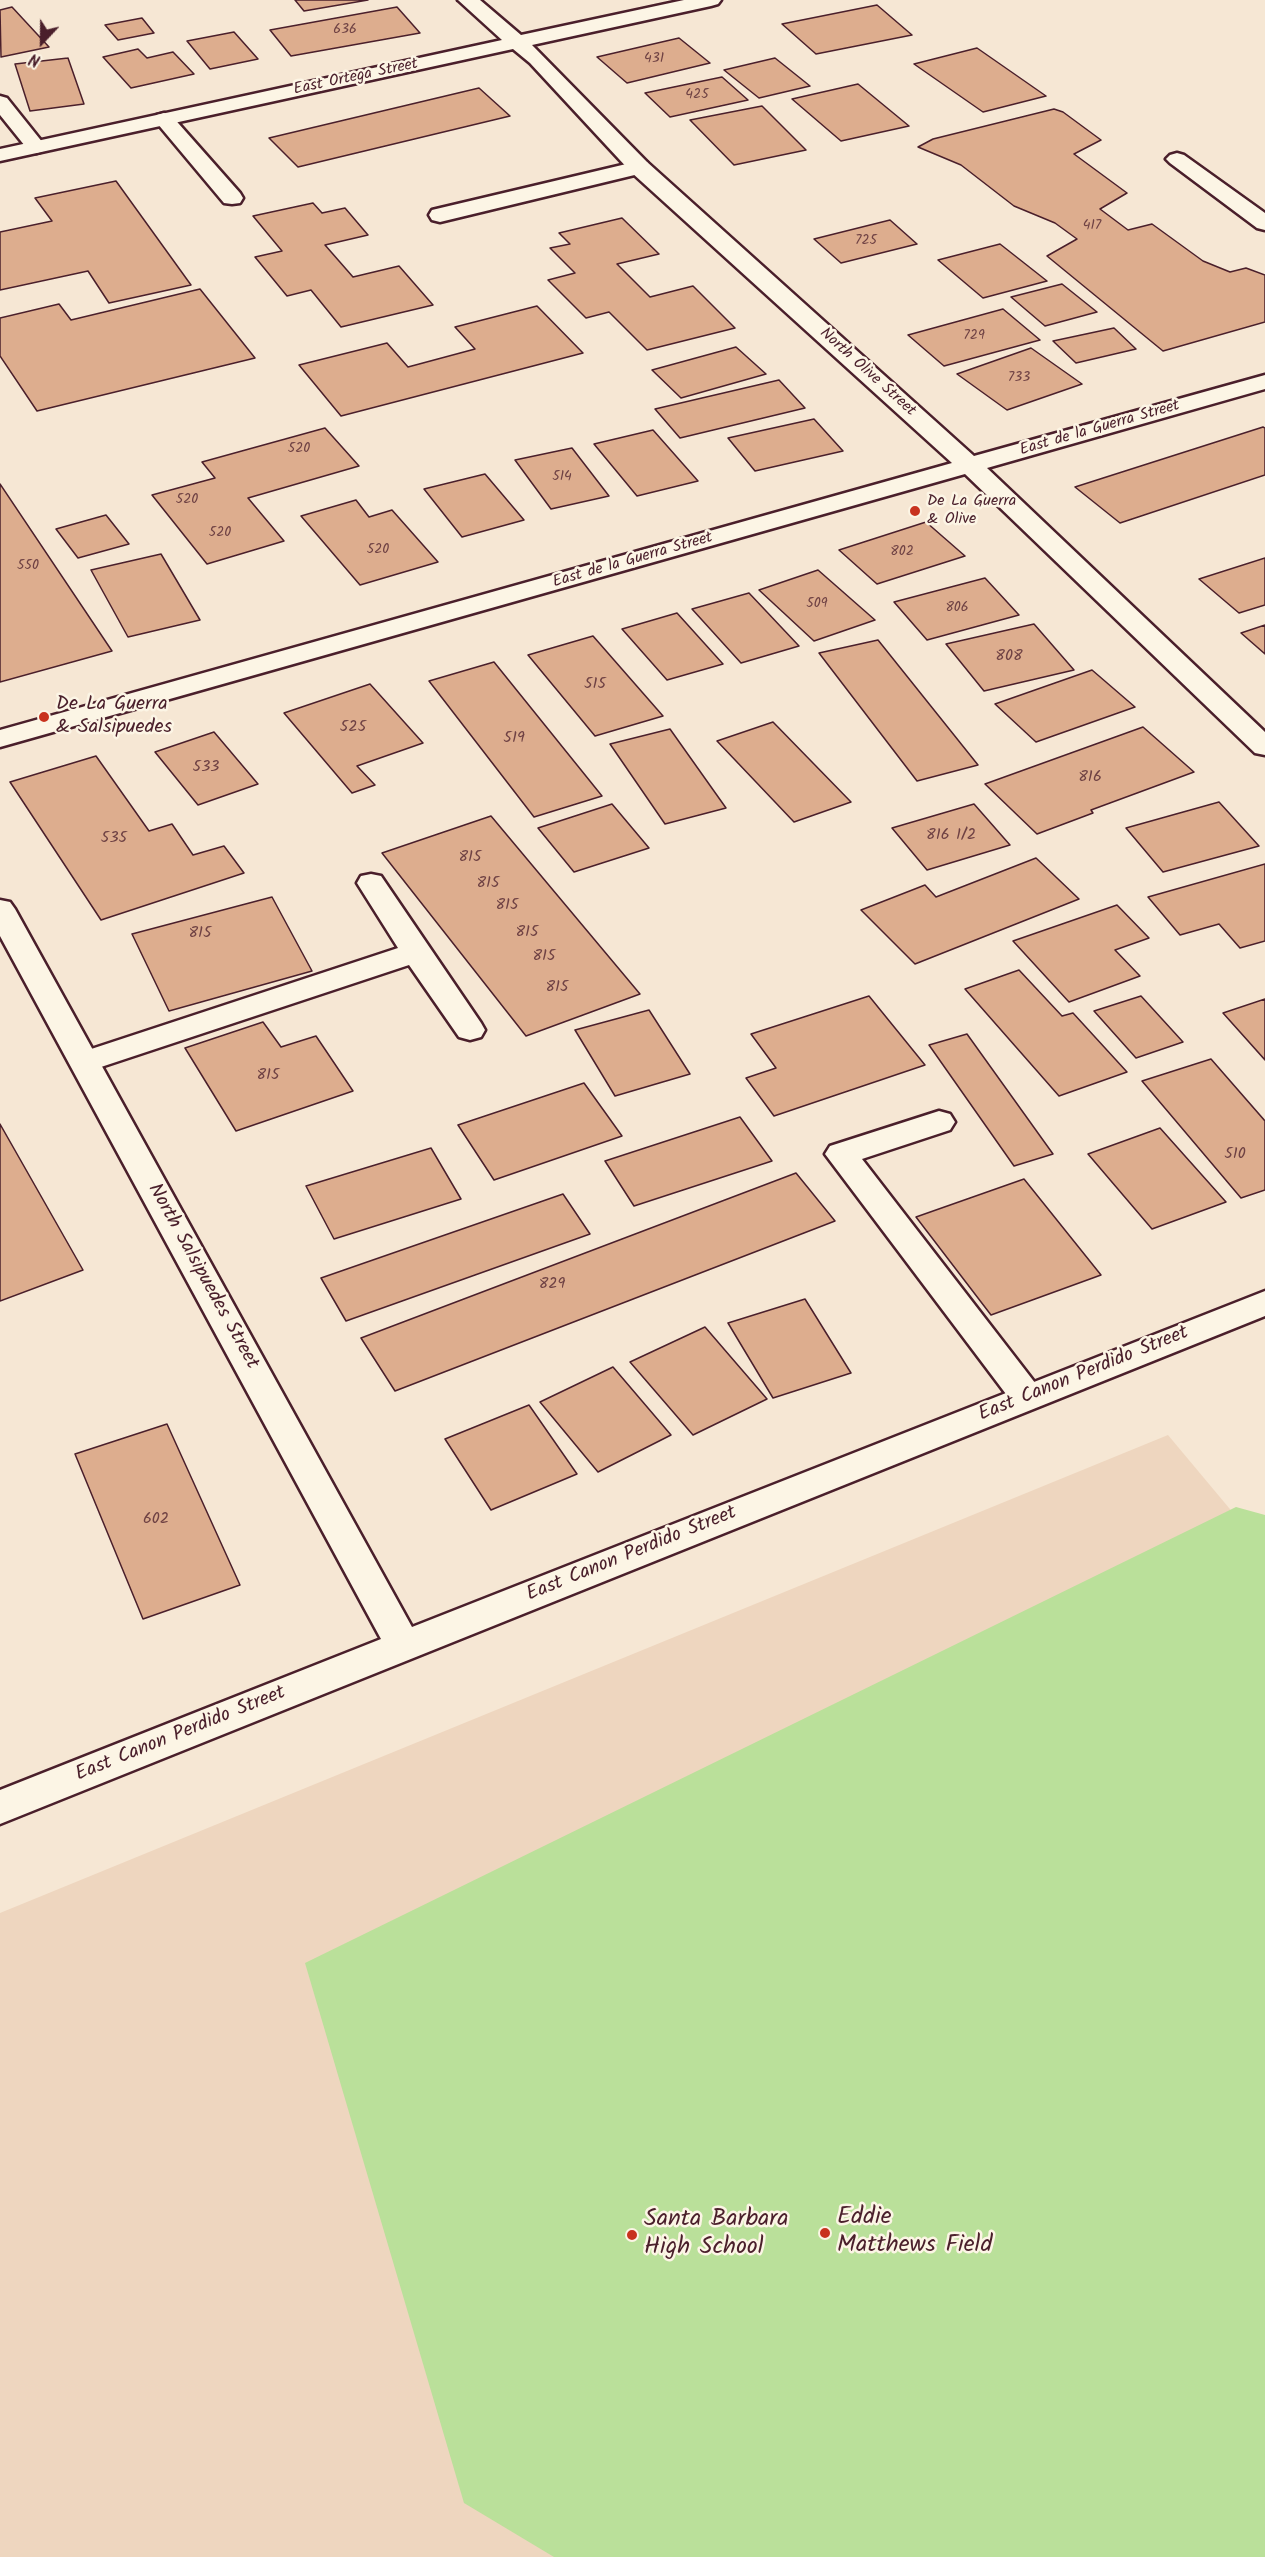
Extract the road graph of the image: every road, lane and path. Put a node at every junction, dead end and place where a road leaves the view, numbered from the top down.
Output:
1 (468, 0) edge
2 (711, 0) edge
3 (515, 42) junction
4 (0, 102) edge
5 (164, 119) junction
6 (36, 147) junction
7 (0, 155) edge
8 (1177, 159) dead end
9 (639, 166) junction
10 (232, 198) dead end
11 (440, 215) dead end
12 (1265, 223) edge
13 (1265, 382) edge
14 (971, 466) junction
15 (0, 740) edge
16 (1265, 747) edge
17 (371, 883) dead end
18 (0, 909) edge
19 (416, 952) junction
20 (470, 1030) dead end
21 (84, 1062) junction
22 (939, 1122) dead end
23 (1265, 1303) edge
24 (1027, 1397) junction
25 (404, 1646) junction
26 (0, 1807) edge

1 - 3 street, North Olive Street
2 - 3 street, East Ortega Street
3 - 5 street, East Ortega Street
3 - 9 street, North Olive Street
4 - 6 street
5 - 6 street, East Ortega Street
5 - 10 street
6 - 7 street, East Ortega Street
8 - 12 street
9 - 11 street
9 - 14 street, North Olive Street
13 - 14 street, East de la Guerra Street
14 - 15 street, East de la Guerra Street
14 - 16 street, North Olive Street
17 - 19 street
18 - 21 street, North Salsipuedes Street
19 - 20 street
19 - 21 street
21 - 25 street, North Salsipuedes Street
22 - 24 street
23 - 24 street, East Canon Perdido Street
24 - 25 street, East Canon Perdido Street
25 - 26 street, East Canon Perdido Street

